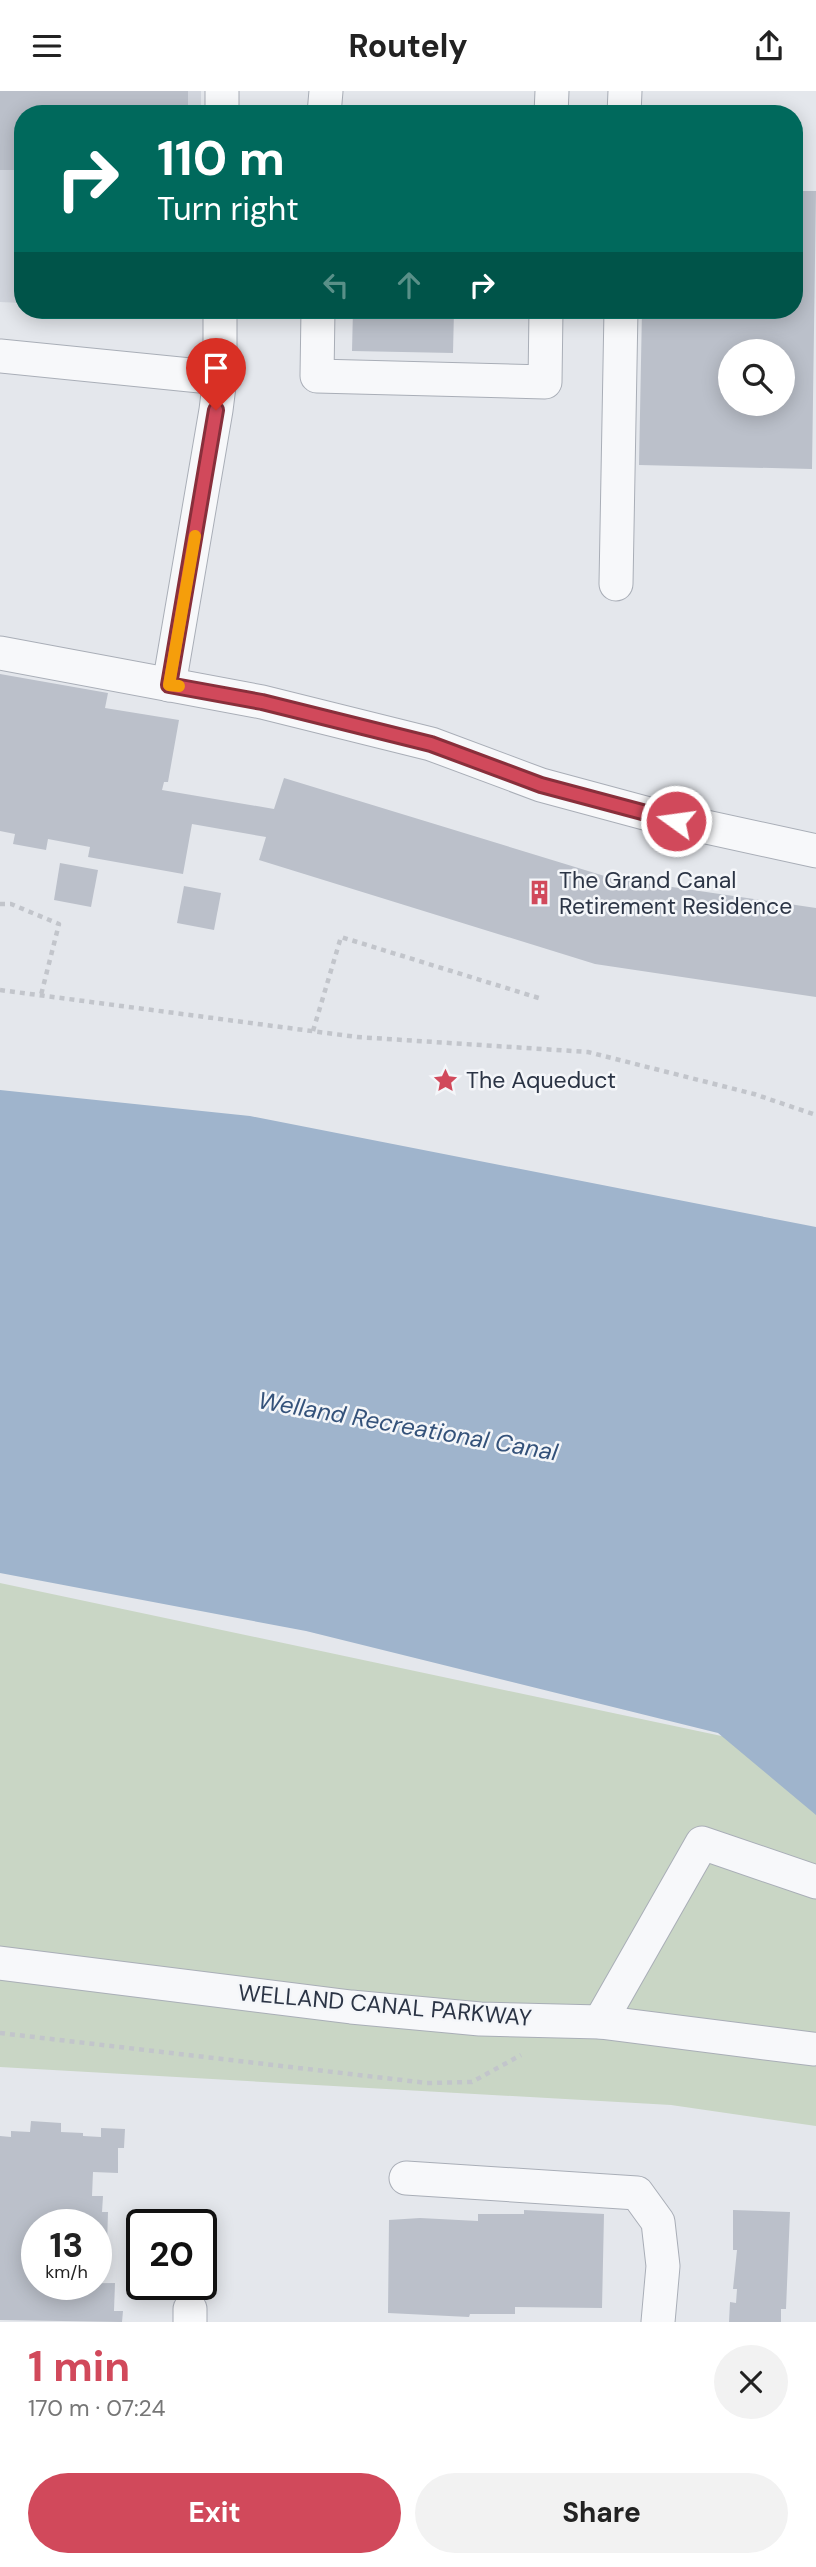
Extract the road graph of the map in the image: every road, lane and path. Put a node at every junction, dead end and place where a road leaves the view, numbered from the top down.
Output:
1 (220, 319) edge
2 (318, 319) edge
3 (547, 319) edge
4 (621, 319) edge
5 (0, 356) edge
6 (220, 378) junction
7 (616, 585) dead end
8 (0, 653) edge
9 (169, 685) junction
10 (816, 851) edge
11 (0, 904) edge
12 (0, 990) edge
13 (41, 995) junction
14 (542, 999) dead end
15 (313, 1031) junction
16 (816, 1115) edge
17 (816, 1882) edge
18 (0, 1963) edge
19 (600, 2022) junction
20 (0, 2033) edge
21 (813, 2049) dead end
22 (527, 2052) dead end
23 (406, 2178) dead end
24 (658, 2322) edge

1 - 6 street
2 - 3 street
4 - 7 street
5 - 6 street
6 - 9 street
8 - 9 street
9 - 10 street
11 - 13 path
12 - 13 path
13 - 15 path
14 - 15 path
15 - 16 path
17 - 19 street
18 - 19 street, WELLAND CANAL PARKWAY
19 - 21 street, WELLAND CANAL PARKWAY
20 - 22 path
23 - 24 street

